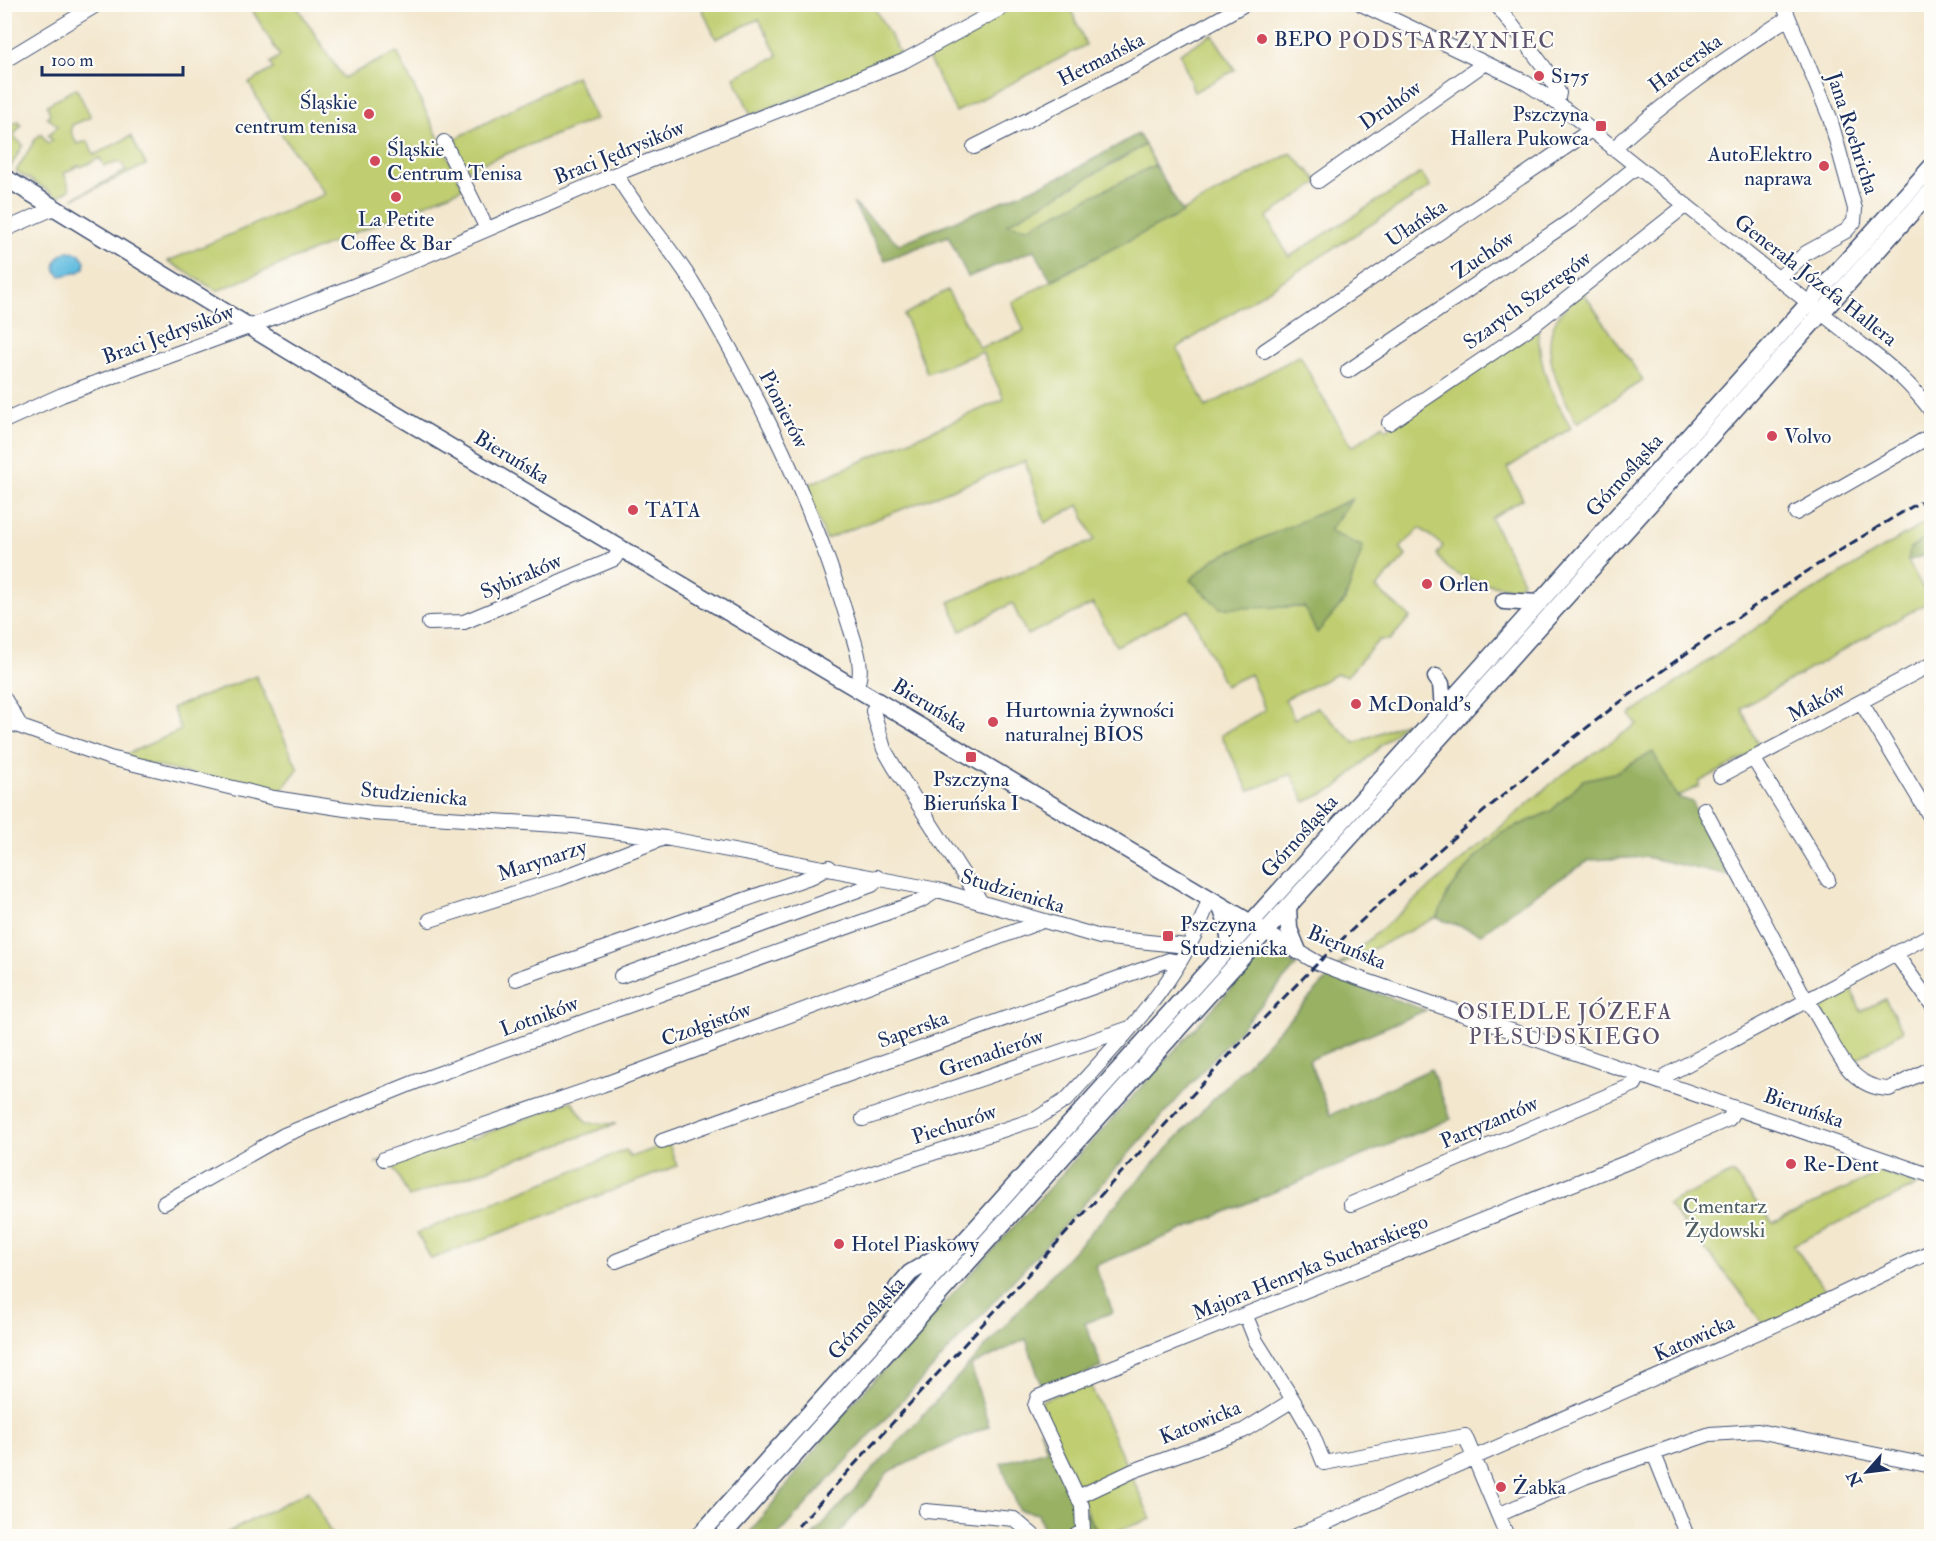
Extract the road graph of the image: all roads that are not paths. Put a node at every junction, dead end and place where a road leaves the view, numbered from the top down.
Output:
1 (98, 4) edge
2 (1009, 4) edge
3 (1245, 4) edge
4 (1361, 4) edge
5 (1496, 4) edge
6 (1783, 4) edge
7 (1788, 18) junction
8 (4, 61) edge
9 (1485, 63) junction
10 (1557, 103) junction
11 (1591, 130) junction
12 (444, 142) dead end
13 (974, 147) dead end
14 (1612, 149) junction
15 (1932, 166) edge
16 (1636, 167) junction
17 (616, 174) junction
18 (4, 177) edge
19 (1318, 181) dead end
20 (1932, 190) edge
21 (1686, 206) junction
22 (54, 208) junction
23 (487, 229) junction
24 (4, 230) edge
25 (1779, 278) junction
26 (1816, 307) junction
27 (249, 327) junction
28 (1264, 351) dead end
29 (1348, 371) dead end
30 (1932, 412) edge
31 (4, 421) edge
32 (1389, 423) dead end
33 (1932, 435) edge
34 (1796, 513) dead end
35 (621, 549) junction
36 (1504, 601) dead end
37 (1539, 603) junction
38 (429, 623) dead end
39 (1932, 664) edge
40 (1436, 677) dead end
41 (856, 687) junction
42 (4, 698) edge
43 (878, 700) junction
44 (1861, 702) junction
45 (1443, 710) junction
46 (4, 721) edge
47 (20, 725) junction
48 (1753, 758) junction
49 (1720, 776) dead end
50 (1704, 809) dead end
51 (1932, 820) edge
52 (666, 838) junction
53 (829, 867) junction
54 (877, 877) junction
55 (1828, 880) dead end
56 (938, 890) junction
57 (981, 902) junction
58 (1215, 903) junction
59 (1288, 906) junction
60 (430, 920) dead end
61 (1040, 922) junction
62 (1258, 928) junction
63 (1932, 934) edge
64 (1187, 946) junction
65 (1230, 947) junction
66 (1298, 951) junction
67 (1895, 953) junction
68 (1179, 962) junction
69 (621, 976) dead end
70 (516, 979) dead end
71 (1806, 1000) junction
72 (1932, 1005) edge
73 (1132, 1027) junction
74 (1932, 1068) edge
75 (1639, 1075) junction
76 (1664, 1084) junction
77 (1735, 1108) junction
78 (863, 1119) dead end
79 (662, 1141) dead end
80 (384, 1159) dead end
81 (1932, 1176) edge
82 (164, 1203) dead end
83 (1351, 1204) dead end
84 (974, 1232) junction
85 (1932, 1251) edge
86 (616, 1261) dead end
87 (897, 1288) dead end
88 (1246, 1316) junction
89 (1293, 1400) junction
90 (1654, 1454) junction
91 (1472, 1458) junction
92 (1932, 1466) edge
93 (1078, 1497) junction
94 (926, 1511) dead end
95 (1498, 1515) junction
96 (699, 1536) edge
97 (722, 1536) edge
98 (1034, 1536) edge
99 (1075, 1536) edge
100 (1296, 1536) edge
101 (1507, 1536) edge
102 (1687, 1536) edge
103 (1742, 1536) edge
104 (1750, 1536) edge

1 - 8 street
2 - 17 street, Braci Jędrysików
3 - 13 street, Hetmańska
4 - 9 street, Generała Józefa Hallera
5 - 10 street
6 - 7 street, Jana Roehricha
7 - 14 street, Harcerska
7 - 25 street, Jana Roehricha
9 - 10 street, Generała Józefa Hallera
9 - 19 street, Druhów
10 - 11 street, Generała Józefa Hallera
11 - 14 street, Generała Józefa Hallera
11 - 28 street, Ułańska
12 - 23 street
14 - 16 street, Generała Józefa Hallera
15 - 26 main road, Górnośląska
16 - 21 street, Generała Józefa Hallera
16 - 29 street, Zuchów
17 - 23 street, Braci Jędrysików
17 - 41 street, Pionierów
18 - 22 main road, Bieruńska
20 - 26 main road, Górnośląska
21 - 25 street, Generała Józefa Hallera
21 - 32 street, Szarych Szeregów
22 - 24 street
22 - 27 main road, Bieruńska
23 - 27 street, Braci Jędrysików
25 - 26 street, Generała Józefa Hallera
26 - 30 street, Generała Józefa Hallera
26 - 37 main road, Górnośląska
26 - 59 main road, Górnośląska
27 - 31 street, Braci Jędrysików
27 - 35 main road, Bieruńska
33 - 34 street
35 - 38 street, Sybiraków
35 - 41 main road, Bieruńska
36 - 37 main road
37 - 45 main road, Górnośląska
39 - 44 street, Maków
40 - 45 main road
41 - 43 main road, Bieruńska
42 - 47 street
43 - 57 street
43 - 58 main road, Bieruńska
44 - 48 street, Maków
44 - 51 street
45 - 62 main road, Górnośląska
46 - 47 street, Studzienicka
47 - 52 street, Studzienicka
48 - 49 street, Maków
48 - 55 street
50 - 71 street
52 - 53 street, Studzienicka
52 - 60 street, Marynarzy
53 - 54 street, Studzienicka
53 - 70 street
54 - 56 street, Studzienicka
54 - 69 street
56 - 57 street, Studzienicka
56 - 82 street, Lotników
57 - 61 street, Studzienicka
58 - 62 main road, Bieruńska
58 - 64 street, Piechurów
58 - 65 main road
59 - 62 main road, Górnośląska
59 - 66 main road
61 - 64 street, Studzienicka
61 - 80 street, Czołgistów
62 - 65 main road, Górnośląska
62 - 66 street, Bieruńska
62 - 97 main road, Górnośląska
63 - 67 street
64 - 68 street, Piechurów
65 - 84 main road, Górnośląska
66 - 75 street, Bieruńska
67 - 71 street
67 - 72 street
68 - 73 street, Piechurów
68 - 79 street, Saperska
71 - 74 street
71 - 76 street
73 - 78 street, Grenadierów
73 - 86 street, Piechurów
75 - 76 street, Bieruńska
75 - 83 street, Partyzantów
76 - 77 street, Bieruńska
77 - 81 street, Bieruńska
77 - 88 street, Majora Henryka Sucharskiego
84 - 87 main road
84 - 96 main road, Górnośląska
85 - 91 street, Katowicka
88 - 89 street
88 - 93 street, Majora Henryka Sucharskiego
89 - 91 street
89 - 93 street, Katowicka
90 - 92 street
90 - 95 street
90 - 102 street
91 - 95 street
91 - 100 street, Katowicka
93 - 99 street, Majora Henryka Sucharskiego
94 - 98 street
95 - 101 street
103 - 104 street

